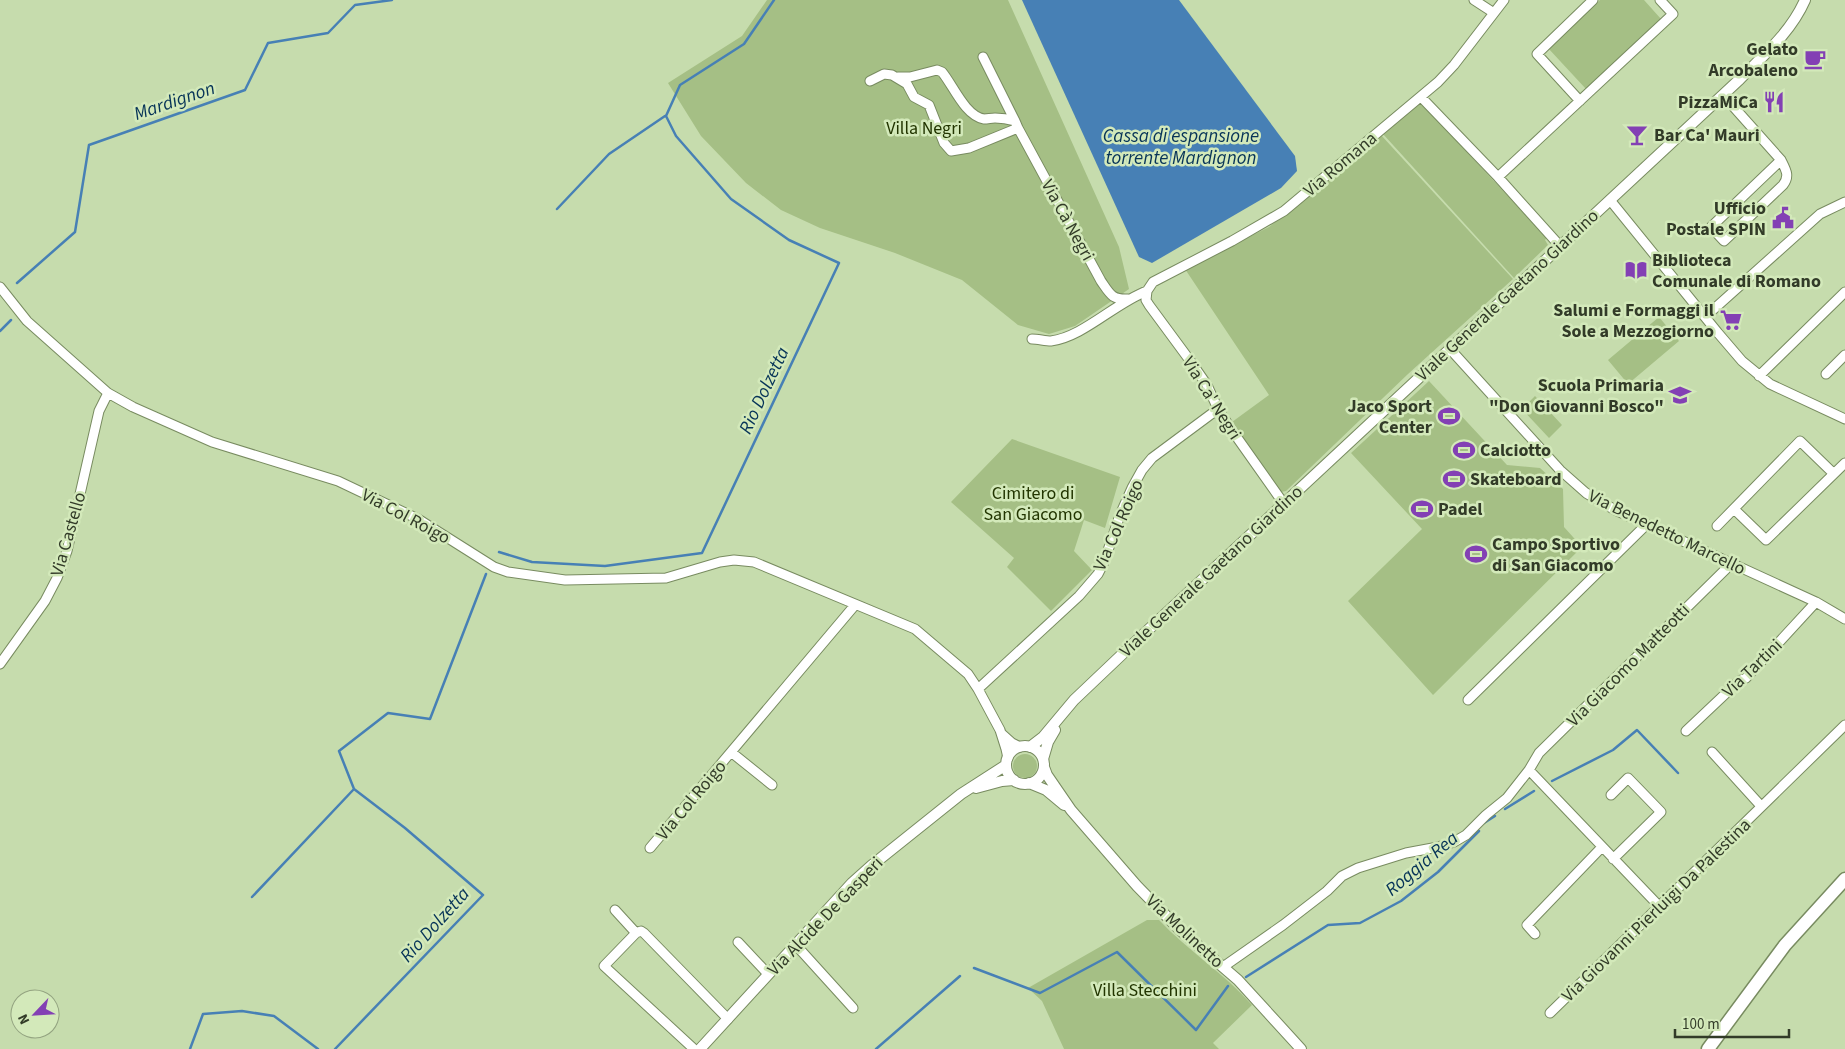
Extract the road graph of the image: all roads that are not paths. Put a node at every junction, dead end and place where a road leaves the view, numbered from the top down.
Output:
1 (1474, 0) edge
2 (1504, 0) edge
3 (1593, 0) edge
4 (1660, 0) edge
5 (1805, 0) edge
6 (1494, 14) junction
7 (984, 57) dead end
8 (898, 77) junction
9 (870, 81) dead end
10 (1723, 95) junction
11 (1421, 97) junction
12 (1580, 101) junction
13 (1017, 124) junction
14 (1781, 160) junction
15 (1498, 177) junction
16 (1610, 200) junction
17 (1845, 202) edge
18 (1560, 246) junction
19 (0, 287) edge
20 (1147, 291) junction
21 (1845, 292) edge
22 (1128, 299) junction
23 (1705, 317) junction
24 (1032, 338) dead end
25 (1450, 349) junction
26 (1845, 355) edge
27 (1826, 374) dead end
28 (1759, 376) junction
29 (108, 392) junction
30 (1218, 410) junction
31 (1845, 419) edge
32 (1845, 463) edge
33 (1834, 473) junction
34 (1284, 504) junction
35 (1734, 509) junction
36 (1646, 524) junction
37 (1717, 526) dead end
38 (1731, 564) junction
39 (1816, 602) junction
40 (855, 605) junction
41 (1845, 619) edge
42 (0, 664) edge
43 (978, 689) junction
44 (1468, 700) dead end
45 (1069, 706) junction
46 (1845, 725) edge
47 (1686, 732) dead end
48 (1001, 733) junction
49 (1025, 747) junction
50 (731, 752) junction
51 (1712, 752) dead end
52 (1007, 762) junction
53 (1044, 763) junction
54 (1529, 770) junction
55 (1014, 780) junction
56 (1030, 784) junction
57 (772, 785) dead end
58 (961, 794) junction
59 (1611, 795) dead end
60 (1761, 806) junction
61 (1071, 810) junction
62 (1602, 847) junction
63 (650, 848) dead end
64 (1613, 859) junction
65 (1845, 879) edge
66 (1845, 891) edge
67 (1659, 906) junction
68 (615, 910) dead end
69 (636, 933) junction
70 (1535, 934) dead end
71 (738, 942) dead end
72 (795, 944) junction
73 (1223, 967) junction
74 (768, 974) junction
75 (853, 1008) dead end
76 (1550, 1013) dead end
77 (728, 1019) junction
78 (1711, 1047) edge
79 (694, 1049) edge
80 (700, 1049) edge
81 (1301, 1049) edge

1 - 6 street
2 - 6 street, Via Romana
3 - 12 street
4 - 12 street
5 - 10 main road, Viale Generale Gaetano Giardino
6 - 11 street, Via Romana
7 - 13 street, Via Cà Negri
8 - 9 street
8 - 13 street
8 - 13 street
10 - 14 street
10 - 16 main road, Viale Generale Gaetano Giardino
11 - 15 street
11 - 20 street, Via Romana
12 - 15 street
13 - 22 street, Via Cà Negri
14 - 14 street
15 - 18 street
16 - 18 main road, Viale Generale Gaetano Giardino
16 - 23 street
17 - 23 street
18 - 25 main road, Viale Generale Gaetano Giardino
19 - 29 street, Via Col Roigo
20 - 22 street
20 - 30 street, Via Ca' Negri
21 - 28 street
22 - 24 street
23 - 28 street
25 - 34 main road, Viale Generale Gaetano Giardino
25 - 36 street, Via Benedetto Marcello
26 - 27 street
28 - 31 street
29 - 40 street, Via Col Roigo
29 - 42 street, Via Castello
30 - 34 street, Via Ca' Negri
30 - 43 street, Via Col Roigo
32 - 33 street
33 - 35 street
33 - 35 street
34 - 45 main road, Viale Generale Gaetano Giardino
35 - 37 street
36 - 38 street, Via Benedetto Marcello
36 - 44 street
38 - 39 street, Via Benedetto Marcello
38 - 54 street, Via Giacomo Matteotti
39 - 41 street, Via Benedetto Marcello
39 - 47 street, Via Tartini
40 - 43 street, Via Col Roigo
40 - 50 street, Via Col Roigo
43 - 48 street, Via Col Roigo
45 - 49 main road, Viale Generale Gaetano Giardino
45 - 53 main road, Viale Generale Gaetano Giardino
46 - 60 street, Via Giovanni Pierluigi Da Palestina
48 - 49 street, Via Col Roigo
48 - 52 street, Via Col Roigo
49 - 52 main road
49 - 53 main road
50 - 57 street, Via Col Roigo
50 - 63 street, Via Col Roigo
51 - 60 street, Via Giovanni Pierluigi Da Palestina
52 - 55 main road
52 - 58 main road, Via Alcide De Gasperi
53 - 56 main road
53 - 61 main road, Via Molinetto
54 - 62 street
54 - 73 street, Via Giacomo Matteotti
55 - 56 main road
55 - 58 main road, Via Alcide De Gasperi
56 - 61 main road, Via Molinetto
58 - 72 main road, Via Alcide De Gasperi
59 - 64 street
60 - 67 street, Via Giovanni Pierluigi Da Palestina
61 - 73 main road, Via Molinetto
62 - 64 street
62 - 70 street
64 - 67 street
65 - 78 highway
66 - 78 highway
67 - 76 street, Via Giovanni Pierluigi Da Palestina
68 - 69 street
69 - 77 street
69 - 79 street
71 - 74 street
72 - 74 main road, Via Alcide De Gasperi
72 - 75 street
73 - 81 main road, Via Molinetto
74 - 77 main road, Via Alcide De Gasperi
77 - 80 main road, Via Alcide De Gasperi

